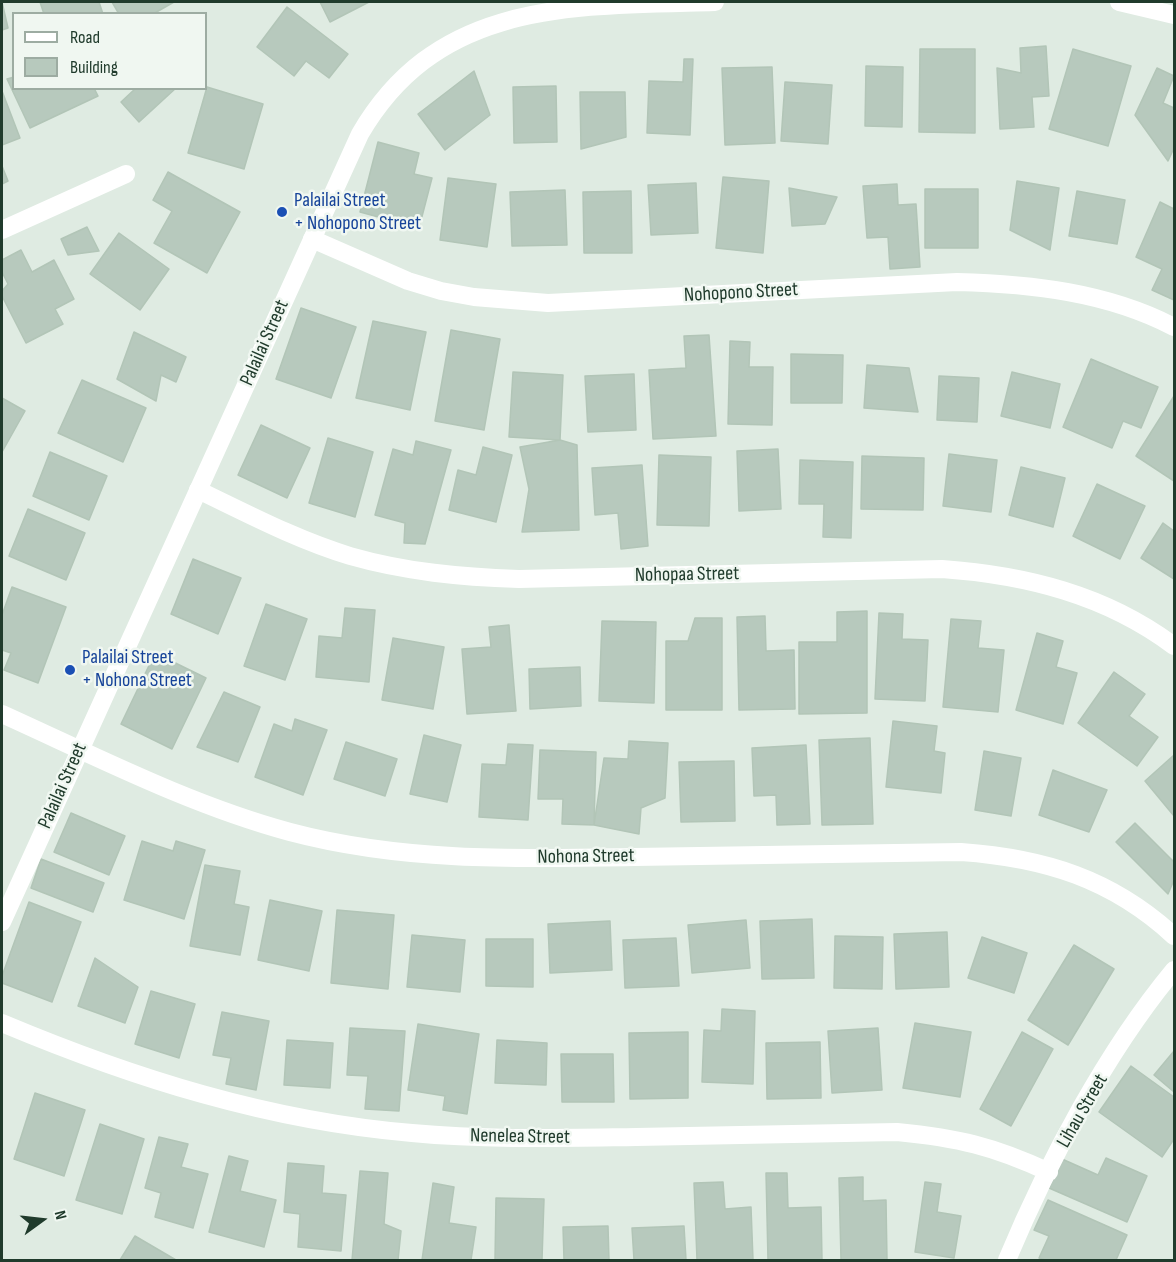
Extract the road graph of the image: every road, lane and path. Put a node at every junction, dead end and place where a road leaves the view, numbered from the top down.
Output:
1 (715, 2) edge
2 (1119, 2) edge
3 (1174, 15) edge
4 (126, 174) dead end
5 (2, 230) edge
6 (312, 239) junction
7 (1174, 327) edge
8 (198, 490) junction
9 (1174, 646) edge
10 (2, 714) edge
11 (80, 749) junction
12 (2, 922) edge
13 (1174, 936) edge
14 (1174, 970) edge
15 (2, 1023) edge
16 (1049, 1172) junction
17 (1007, 1260) edge

1 - 6 street, Palailai Street
2 - 3 street
4 - 5 street
6 - 7 street, Nohopono Street
6 - 8 street, Palailai Street
8 - 9 street, Nohopaa Street
8 - 11 street, Palailai Street
10 - 11 street, Nohona Street
11 - 12 street, Palailai Street
11 - 13 street, Nohona Street
14 - 16 street, Lihau Street
15 - 16 street, Nenelea Street
16 - 17 street, Lihau Street

